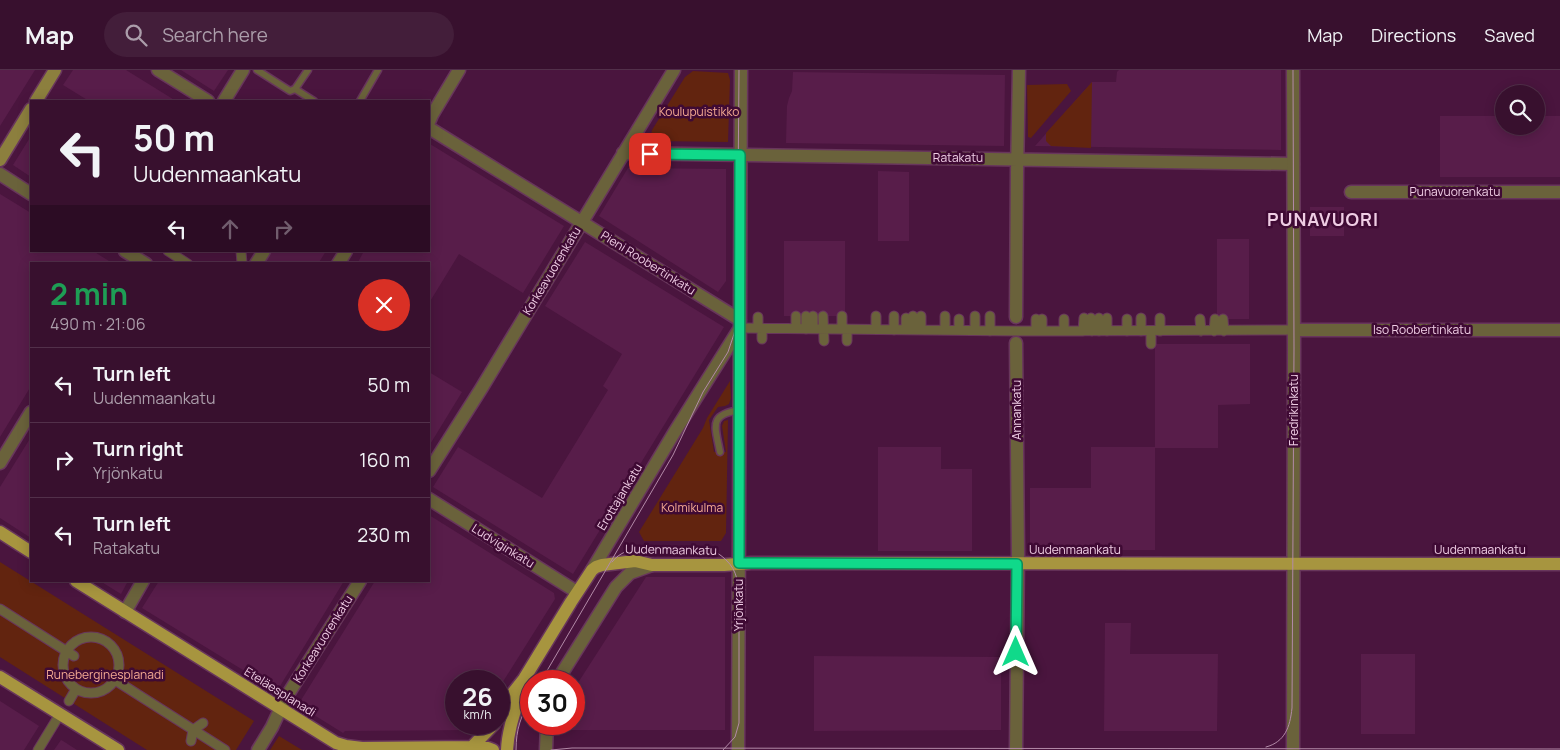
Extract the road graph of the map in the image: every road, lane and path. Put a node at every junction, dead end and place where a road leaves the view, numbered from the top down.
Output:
1 (55, 70) edge
2 (158, 70) edge
3 (244, 70) edge
4 (257, 70) edge
5 (308, 70) edge
6 (378, 70) edge
7 (459, 70) edge
8 (741, 70) edge
9 (1019, 70) edge
10 (1293, 70) edge
11 (668, 72) edge
12 (295, 89) junction
13 (37, 100) edge
14 (206, 100) edge
15 (225, 100) edge
16 (312, 100) edge
17 (361, 100) edge
18 (30, 111) edge
19 (430, 120) edge
20 (430, 129) edge
21 (623, 153) junction
22 (740, 155) junction
23 (1017, 159) junction
24 (0, 160) edge
25 (1293, 164) junction
26 (0, 174) edge
27 (1351, 192) dead end
28 (1560, 192) edge
29 (30, 193) edge
30 (581, 222) junction
31 (170, 252) edge
32 (127, 255) edge
33 (142, 262) edge
34 (185, 262) edge
35 (758, 316) dead end
36 (795, 316) dead end
37 (842, 316) dead end
38 (894, 316) dead end
39 (975, 316) dead end
40 (990, 316) dead end
41 (875, 317) dead end
42 (1016, 317) joint
43 (947, 318) dead end
44 (1141, 318) dead end
45 (1157, 318) dead end
46 (1200, 318) dead end
47 (934, 319) dead end
48 (1039, 319) dead end
49 (1065, 319) dead end
50 (1127, 319) dead end
51 (1219, 319) dead end
52 (959, 320) dead end
53 (750, 326) junction
54 (850, 327) junction
55 (795, 328) junction
56 (818, 329) junction
57 (876, 329) junction
58 (894, 330) junction
59 (912, 330) junction
60 (934, 330) junction
61 (947, 330) junction
62 (959, 330) junction
63 (975, 330) junction
64 (1289, 330) junction
65 (1560, 330) edge
66 (990, 331) junction
67 (1039, 331) junction
68 (1065, 331) junction
69 (1095, 331) junction
70 (1127, 331) junction
71 (1152, 331) junction
72 (1201, 331) junction
73 (1219, 331) junction
74 (1016, 334) junction
75 (762, 338) dead end
76 (824, 341) dead end
77 (847, 341) dead end
78 (1150, 344) dead end
79 (740, 410) junction
80 (30, 414) edge
81 (720, 452) dead end
82 (0, 463) edge
83 (430, 470) edge
84 (430, 500) edge
85 (0, 532) edge
86 (30, 551) edge
87 (739, 563) junction
88 (1017, 564) junction
89 (1293, 564) junction
90 (1560, 564) edge
91 (652, 565) junction
92 (592, 570) junction
93 (78, 582) edge
94 (142, 582) edge
95 (359, 582) edge
96 (578, 592) junction
97 (0, 609) edge
98 (124, 612) junction
99 (111, 632) dead end
100 (106, 641) junction
101 (70, 653) junction
102 (530, 670) edge
103 (564, 670) edge
104 (0, 677) edge
105 (115, 680) junction
106 (520, 684) edge
107 (76, 689) junction
108 (520, 694) edge
109 (510, 697) edge
110 (69, 701) dead end
111 (280, 709) junction
112 (60, 714) junction
113 (203, 723) dead end
114 (193, 730) junction
115 (483, 735) edge
116 (547, 735) edge
117 (191, 741) dead end
118 (472, 747) junction
119 (38, 750) edge
120 (118, 750) edge
121 (225, 750) edge
122 (258, 750) edge
123 (493, 750) edge
124 (507, 750) edge
125 (546, 750) edge
126 (738, 750) edge
127 (1016, 750) edge
128 (1293, 750) edge

1 - 13 main road
2 - 14 street
3 - 15 street
4 - 12 lane
5 - 12 lane
6 - 17 lane
7 - 19 street
8 - 22 street, Yrjönkatu
9 - 23 street, Annankatu
10 - 25 street, Fredrikinkatu
11 - 21 street, Korkeavuorenkatu
12 - 16 lane
18 - 24 main road
20 - 30 street, Pieni Roobertinkatu
21 - 22 street, Ratakatu
21 - 30 street, Korkeavuorenkatu
22 - 23 street, Ratakatu
22 - 53 street, Yrjönkatu
23 - 25 street, Ratakatu
23 - 42 street, Annankatu
25 - 64 street, Fredrikinkatu
26 - 29 street
27 - 28 street, Punavuorenkatu
30 - 53 street, Pieni Roobertinkatu
30 - 83 street, Korkeavuorenkatu
31 - 34 street
32 - 33 street
35 - 53 street
36 - 55 street
37 - 54 street
38 - 58 street
39 - 63 street
40 - 66 street
41 - 57 street
42 - 74 street, Annankatu
43 - 61 street
44 - 71 street
45 - 71 street
46 - 72 street
47 - 60 street
48 - 67 street
49 - 68 street
50 - 70 street
51 - 73 street
52 - 62 street
53 - 55 street
53 - 75 street
53 - 79 street, Yrjönkatu
53 - 92 street, Erottajankatu
54 - 56 street
54 - 57 street
54 - 77 street
55 - 56 street
56 - 56 street
56 - 76 street
57 - 58 street
58 - 59 street
59 - 59 street
59 - 60 street
60 - 61 street
61 - 62 street
62 - 63 street
63 - 66 street
64 - 65 street, Iso Roobertinkatu
64 - 73 street
64 - 89 street, Fredrikinkatu
66 - 74 street
67 - 68 street
67 - 74 street
68 - 69 street
69 - 69 street
69 - 70 street
70 - 71 street
71 - 72 street
71 - 78 street
72 - 73 street
74 - 88 street, Annankatu
79 - 81 lane
79 - 87 street, Yrjönkatu
80 - 82 street
84 - 96 street, Ludviginkatu
85 - 86 main road
87 - 88 main road, Uudenmaankatu
87 - 91 main road, Uudenmaankatu
87 - 126 street, Yrjönkatu
88 - 89 main road, Uudenmaankatu
88 - 127 street, Annankatu
89 - 90 main road, Uudenmaankatu
89 - 128 street, Fredrikinkatu
91 - 92 main road, Uudenmaankatu
91 - 103 street
92 - 96 main road, Erottajankatu
93 - 98 main road, Eteläesplanadi
94 - 98 street
95 - 111 street, Korkeavuorenkatu
96 - 102 main road, Erottajankatu
97 - 101 street
98 - 111 main road, Eteläesplanadi
99 - 100 street
100 - 101 street
100 - 105 street
101 - 107 street
104 - 112 main road
105 - 107 street
105 - 114 street
106 - 109 main road, Erottajankatu
107 - 110 street
108 - 124 main road, Erottajankatu
111 - 118 main road, Eteläesplanadi
111 - 122 street, Korkeavuorenkatu
112 - 119 street
112 - 120 main road
113 - 114 street
114 - 117 street
114 - 121 street
115 - 118 main road
116 - 125 street
118 - 123 main road, Eteläesplanadi

